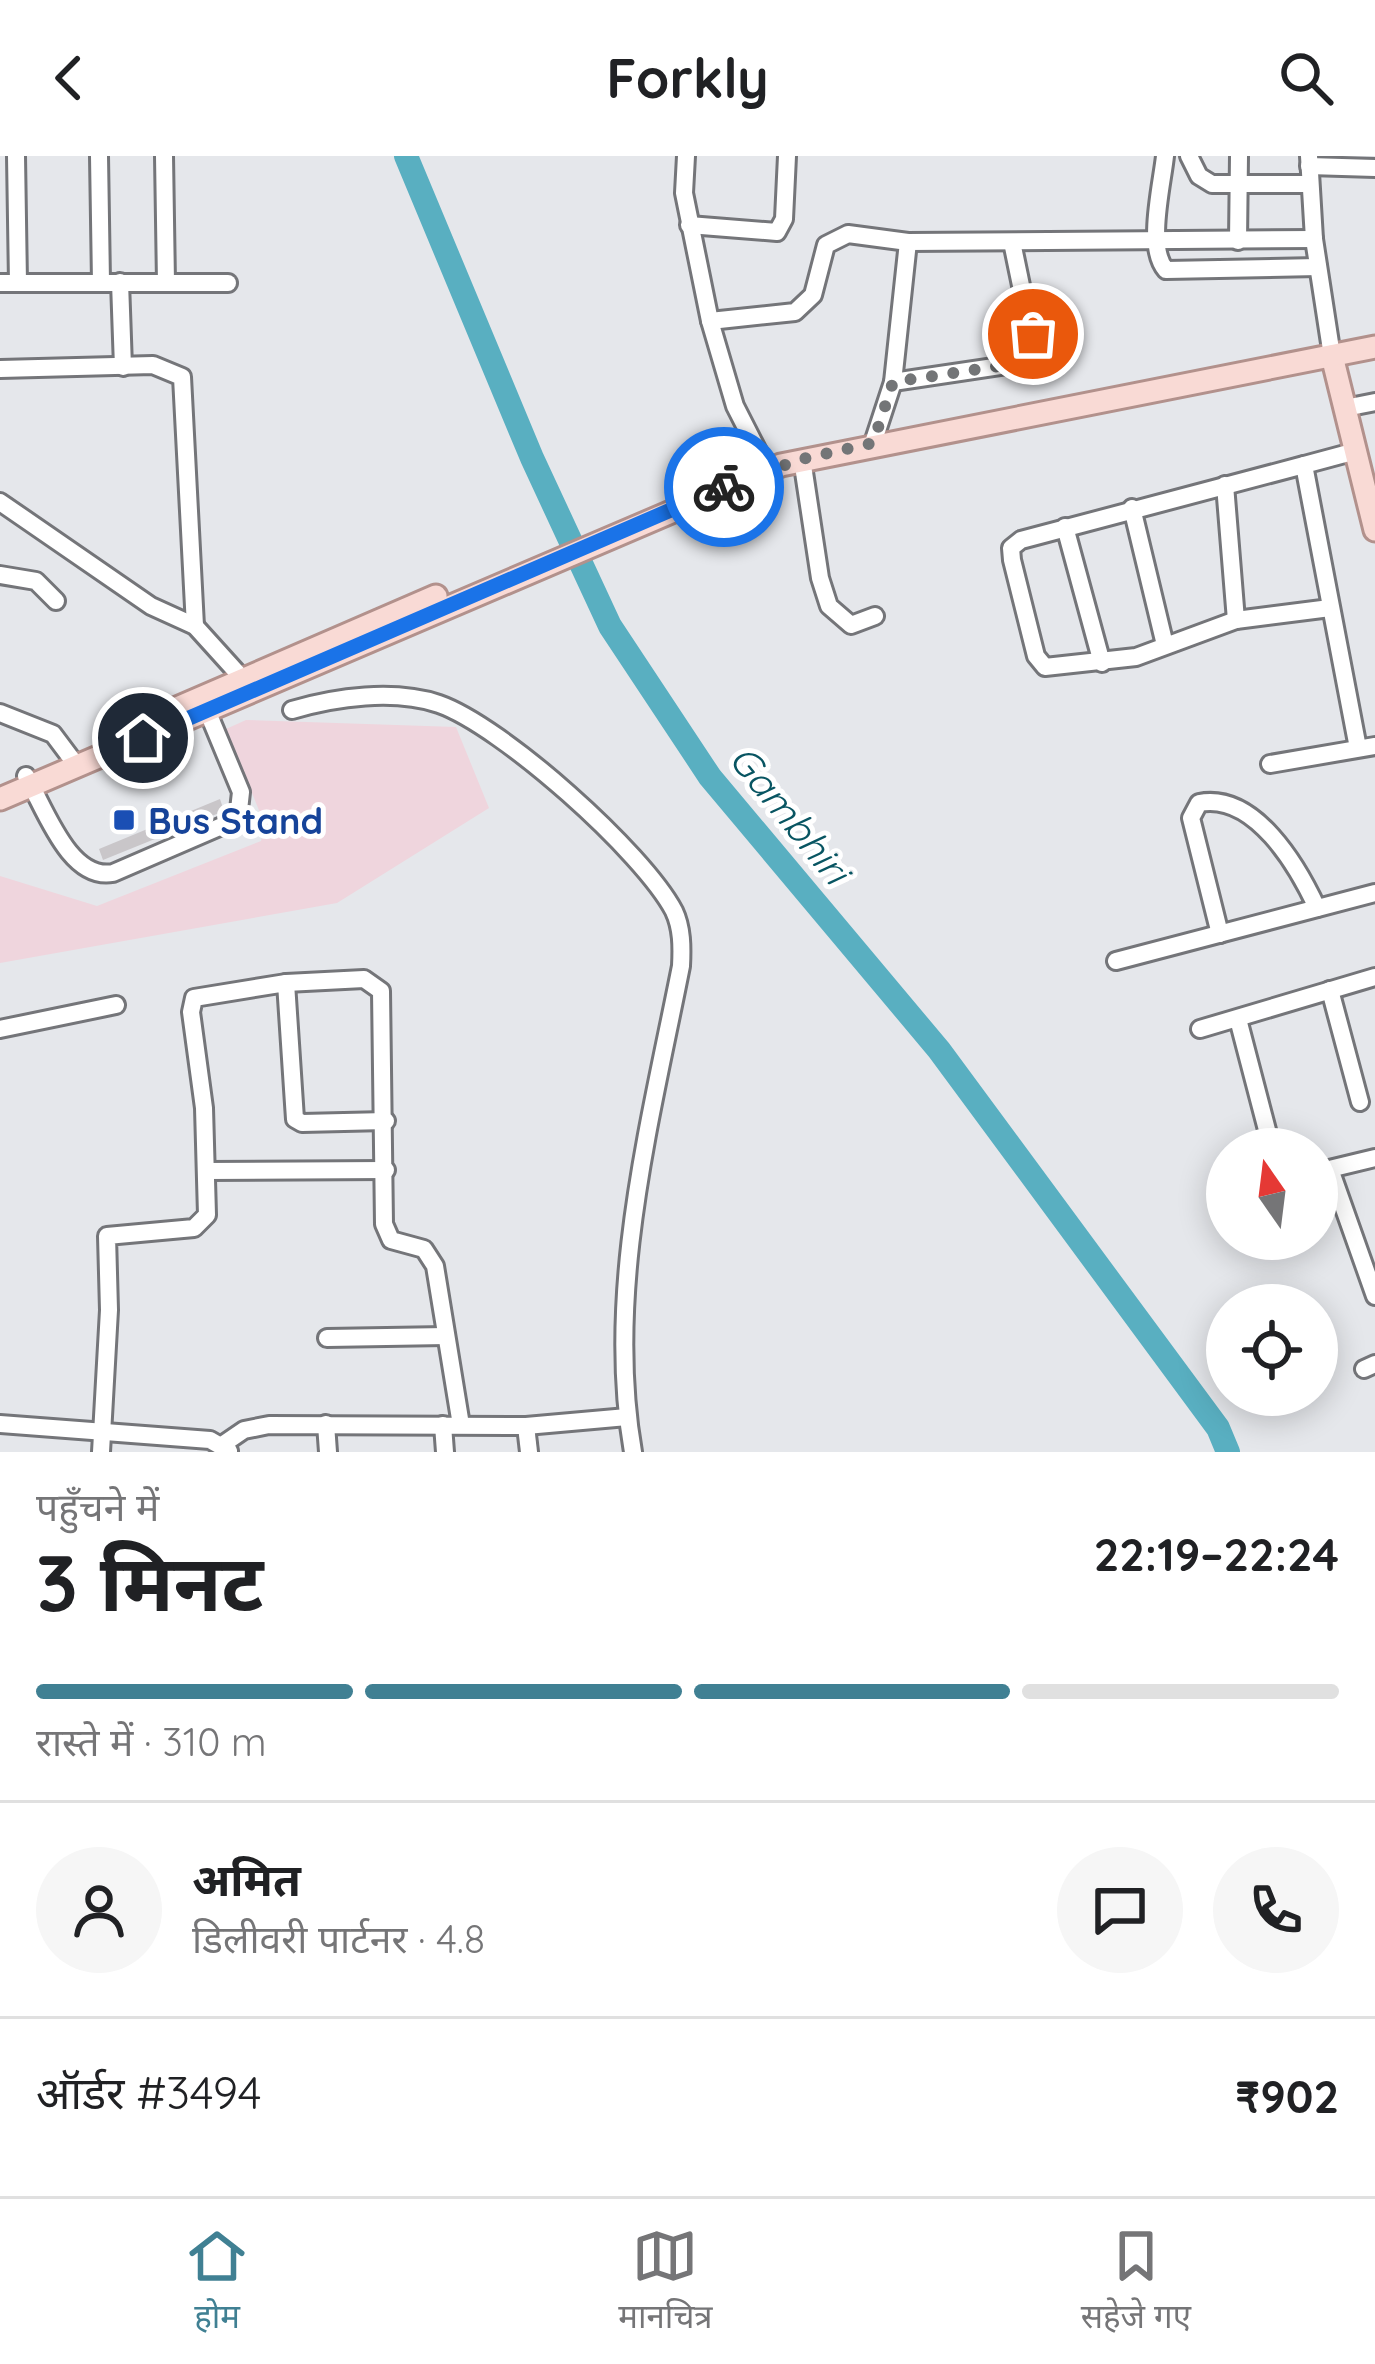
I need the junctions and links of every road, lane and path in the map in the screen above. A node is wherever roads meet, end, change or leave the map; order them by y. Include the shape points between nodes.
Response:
1 (16, 156) edge
2 (99, 156) edge
3 (164, 156) edge
4 (686, 156) edge
5 (788, 156) edge
6 (1165, 156) edge
7 (1189, 156) edge
8 (1239, 156) edge
9 (1309, 168) edge
10 (1375, 168) edge
11 (1238, 185) junction
12 (689, 225) junction
13 (1314, 238) junction
14 (1158, 241) junction
15 (1238, 241) junction
16 (908, 242) junction
17 (1012, 242) junction
18 (1318, 267) junction
19 (111, 282) junction
20 (9, 283) edge
21 (166, 283) junction
22 (228, 283) dead end
23 (710, 321) junction
24 (1375, 347) edge
25 (1332, 356) junction
26 (123, 367) junction
27 (0, 369) edge
28 (893, 382) junction
29 (1375, 402) edge
30 (1345, 408) junction
31 (873, 443) junction
32 (1363, 456) edge
33 (809, 457) junction
34 (762, 459) junction
35 (1304, 465) junction
36 (1226, 485) junction
37 (0, 502) edge
38 (1132, 508) junction
39 (1065, 526) junction
40 (1375, 530) edge
41 (0, 575) edge
42 (56, 602) dead end
43 (1330, 608) junction
44 (875, 616) dead end
45 (1236, 620) junction
46 (195, 626) junction
47 (1165, 645) junction
48 (1102, 663) junction
49 (275, 672) junction
50 (242, 678) junction
51 (204, 704) junction
52 (292, 710) dead end
53 (0, 713) edge
54 (1366, 747) edge
55 (74, 761) junction
56 (1270, 764) dead end
57 (29, 781) junction
58 (0, 788) edge
59 (0, 799) edge
60 (1375, 893) edge
61 (1317, 908) junction
62 (1220, 934) junction
63 (1116, 961) dead end
64 (1375, 976) edge
65 (286, 983) junction
66 (1330, 990) junction
67 (116, 1005) dead end
68 (1238, 1019) junction
69 (0, 1029) edge
70 (1200, 1029) dead end
71 (1360, 1102) dead end
72 (386, 1121) junction
73 (1267, 1128) edge
74 (1375, 1158) edge
75 (1338, 1167) edge
76 (386, 1170) junction
77 (206, 1171) junction
78 (1338, 1206) edge
79 (1375, 1296) edge
80 (446, 1336) junction
81 (327, 1338) dead end
82 (627, 1418) junction
83 (0, 1424) edge
84 (326, 1424) junction
85 (452, 1425) junction
86 (526, 1426) junction
87 (105, 1431) junction
88 (226, 1449) edge
89 (101, 1452) edge
90 (328, 1452) edge
91 (445, 1452) edge
92 (530, 1452) edge
93 (633, 1452) edge

1 - 20 street
2 - 19 street
3 - 21 street
4 - 12 street
5 - 12 street via 777,232
6 - 14 street
7 - 11 street via 1205,182
8 - 11 street
9 - 10 street
9 - 11 street
9 - 13 street
11 - 15 street
12 - 23 street
13 - 15 street
13 - 18 street
14 - 15 street
14 - 17 street
14 - 18 street via 1161,266 1174,271
16 - 17 street
16 - 23 street via 837,237 821,256 813,295 795,312
16 - 28 street
17 - 28 street via 1035,352 1020,363
18 - 25 street
19 - 20 street
19 - 21 street
19 - 26 street
21 - 22 street
23 - 34 street via 735,406
24 - 25 main road
25 - 30 main road
25 - 31 main road
26 - 27 street
26 - 46 street via 167,367 186,390
28 - 31 street
29 - 30 street
30 - 32 main road
31 - 33 main road
32 - 35 street
32 - 40 main road
33 - 34 main road via 800,451
33 - 44 street via 829,606 850,625
33 - 49 main road
34 - 49 main road
35 - 36 street
35 - 43 street
36 - 38 street
36 - 45 street
37 - 46 street via 152,606
38 - 39 street
38 - 47 street
39 - 48 street
39 - 48 street via 1011,548 1036,656 1052,668
41 - 42 street via 36,581
43 - 45 street
43 - 54 street
45 - 47 street
46 - 50 street
47 - 48 street
49 - 50 main road
49 - 51 main road
50 - 51 main road
51 - 55 main road
51 - 57 street via 241,792 243,807 228,826 100,876 77,863
52 - 82 street via 408,698 472,720 633,856 674,912 681,966 626,1281
53 - 55 street via 41,726
54 - 56 street
55 - 57 main road
57 - 58 main road
57 - 59 main road
60 - 61 street
61 - 62 street
61 - 62 street via 1274,837 1227,806 1199,802 1191,818
62 - 63 street
64 - 66 street
65 - 72 street via 364,979 381,992
65 - 72 street via 295,1119
65 - 77 street via 202,993 191,1004
66 - 68 street
66 - 71 street
67 - 69 street
68 - 70 street
68 - 73 street
72 - 76 street
74 - 75 street
76 - 77 street
76 - 80 street via 386,1232 430,1255
77 - 87 street via 200,1226 107,1236
78 - 79 street
80 - 81 street
80 - 85 street
82 - 86 street
82 - 93 street
83 - 87 street
84 - 85 street
84 - 88 street via 255,1426
84 - 90 street
85 - 86 street
85 - 91 street
86 - 92 street
87 - 88 street
87 - 89 street

